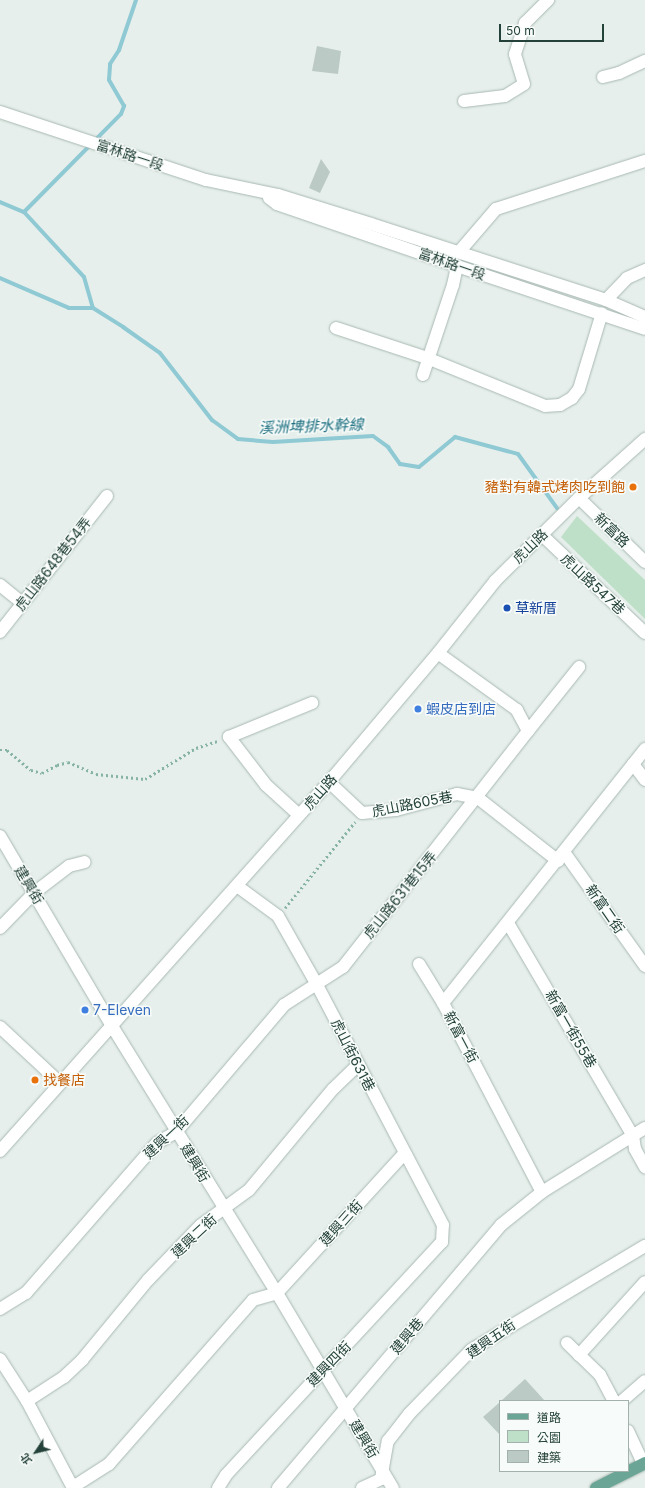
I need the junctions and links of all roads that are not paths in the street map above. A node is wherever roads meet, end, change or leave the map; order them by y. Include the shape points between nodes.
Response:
1 (548, 0) edge
2 (645, 61) edge
3 (603, 77) dead end
4 (464, 101) dead end
5 (0, 112) edge
6 (645, 161) edge
7 (261, 193) junction
8 (459, 252) junction
9 (457, 266) junction
10 (645, 270) edge
11 (606, 300) junction
12 (602, 313) junction
13 (645, 316) edge
14 (336, 328) dead end
15 (645, 329) edge
16 (427, 358) junction
17 (423, 375) dead end
18 (645, 439) edge
19 (107, 496) dead end
20 (579, 498) junction
21 (542, 535) junction
22 (645, 562) edge
23 (0, 585) edge
24 (22, 603) junction
25 (0, 632) edge
26 (645, 633) edge
27 (438, 654) junction
28 (579, 667) dead end
29 (312, 703) dead end
30 (528, 731) junction
31 (645, 748) edge
32 (633, 764) junction
33 (645, 780) edge
34 (329, 782) junction
35 (478, 798) junction
36 (299, 815) junction
37 (0, 836) edge
38 (561, 856) junction
39 (85, 862) dead end
40 (237, 886) junction
41 (34, 893) junction
42 (508, 923) junction
43 (0, 928) edge
44 (419, 964) dead end
45 (645, 966) edge
46 (316, 983) junction
47 (443, 1003) junction
48 (112, 1026) junction
49 (0, 1027) edge
50 (357, 1066) junction
51 (60, 1084) junction
52 (645, 1128) edge
53 (176, 1132) junction
54 (633, 1136) junction
55 (0, 1150) edge
56 (404, 1154) junction
57 (645, 1167) edge
58 (542, 1192) junction
59 (224, 1209) junction
60 (442, 1242) joint
61 (645, 1246) edge
62 (645, 1282) edge
63 (277, 1292) junction
64 (0, 1309) edge
65 (567, 1343) dead end
66 (579, 1355) junction
67 (0, 1360) edge
68 (324, 1370) junction
69 (645, 1381) edge
70 (613, 1400) edge
71 (623, 1400) edge
72 (27, 1401) junction
73 (345, 1409) junction
74 (629, 1433) edge
75 (644, 1463) edge
76 (383, 1470) junction
77 (629, 1471) edge
78 (627, 1472) edge
79 (73, 1487) edge
80 (218, 1488) edge
81 (278, 1488) edge
82 (362, 1488) edge
83 (393, 1488) edge
84 (597, 1488) edge

1 - 4 street via 525,23 515,54 524,84 505,96
2 - 3 street
5 - 7 street, 富林路一段 via 206,180
6 - 8 street via 496,209
7 - 8 street, 富林路一段 via 278,195
7 - 9 street, 富林路一段 via 277,204
8 - 11 street, 富林路一段
9 - 12 street, 富林路一段
9 - 16 street via 453,285
10 - 11 street via 627,278
11 - 13 street, 富林路一段
12 - 15 street, 富林路一段
12 - 16 street via 579,389 572,398 560,405 546,406
14 - 16 street
16 - 17 street
18 - 20 street, 虎山路
19 - 24 street, 虎山路648巷54弄
20 - 21 street, 虎山路
20 - 22 street, 新富路
21 - 26 street, 虎山路547巷
21 - 27 street, 虎山路 via 495,581
23 - 24 street
24 - 25 street, 虎山路648巷54弄
27 - 30 street via 517,710
27 - 34 street, 虎山路
28 - 30 street, 虎山路631巷15弄
29 - 36 street via 229,737 266,785
30 - 35 street, 虎山路631巷15弄
31 - 32 street, 新富一街
32 - 33 street
32 - 38 street, 新富一街
34 - 35 street, 虎山路605巷 via 362,814 396,810 457,794
34 - 36 street, 虎山路
35 - 38 street, 虎山路605巷
35 - 46 street, 虎山路631巷15弄 via 343,967
36 - 40 street, 虎山路
37 - 41 street, 建興街
38 - 42 street, 新富一街
38 - 45 street, 新富二街
39 - 41 street via 69,866
40 - 46 street, 虎山街631巷 via 278,916
40 - 48 street, 虎山路
41 - 43 street
41 - 48 street, 建興街
42 - 47 street, 新富一街
42 - 54 street, 新富一街55巷
44 - 47 street
46 - 50 street, 虎山街631巷
46 - 53 street, 建興一街 via 284,1005
47 - 58 street, 新富一街
48 - 51 street, 虎山路
48 - 53 street, 建興街
49 - 51 street
50 - 56 street, 虎山街631巷
50 - 59 street, 建興二街 via 333,1089 249,1190
51 - 55 street, 虎山路
52 - 54 street
53 - 59 street, 建興街
53 - 64 street, 建興一街 via 157,1143 26,1293
54 - 57 street, 新富一街55巷 via 635,1148
54 - 58 street
56 - 60 street, 虎山街631巷 via 443,1225
56 - 63 street, 建興三街
58 - 73 street, 建興巷 via 501,1225
59 - 63 street, 建興街
59 - 72 street, 建興二街 via 201,1225 148,1280 82,1360 64,1377
60 - 68 street, 建興四街
61 - 76 street, 建興五街 via 471,1350 409,1414 388,1441
62 - 66 street
63 - 68 street, 建興街
63 - 79 street via 253,1300 109,1464
65 - 66 street
66 - 70 street via 600,1375
67 - 72 street
68 - 73 street, 建興街
68 - 80 street, 建興四街 via 226,1475
69 - 71 street
72 - 79 street
73 - 76 street, 建興街
73 - 81 street, 建興巷
74 - 75 street
75 - 77 main road
76 - 82 street via 380,1479
76 - 83 street, 建興街
78 - 84 main road

